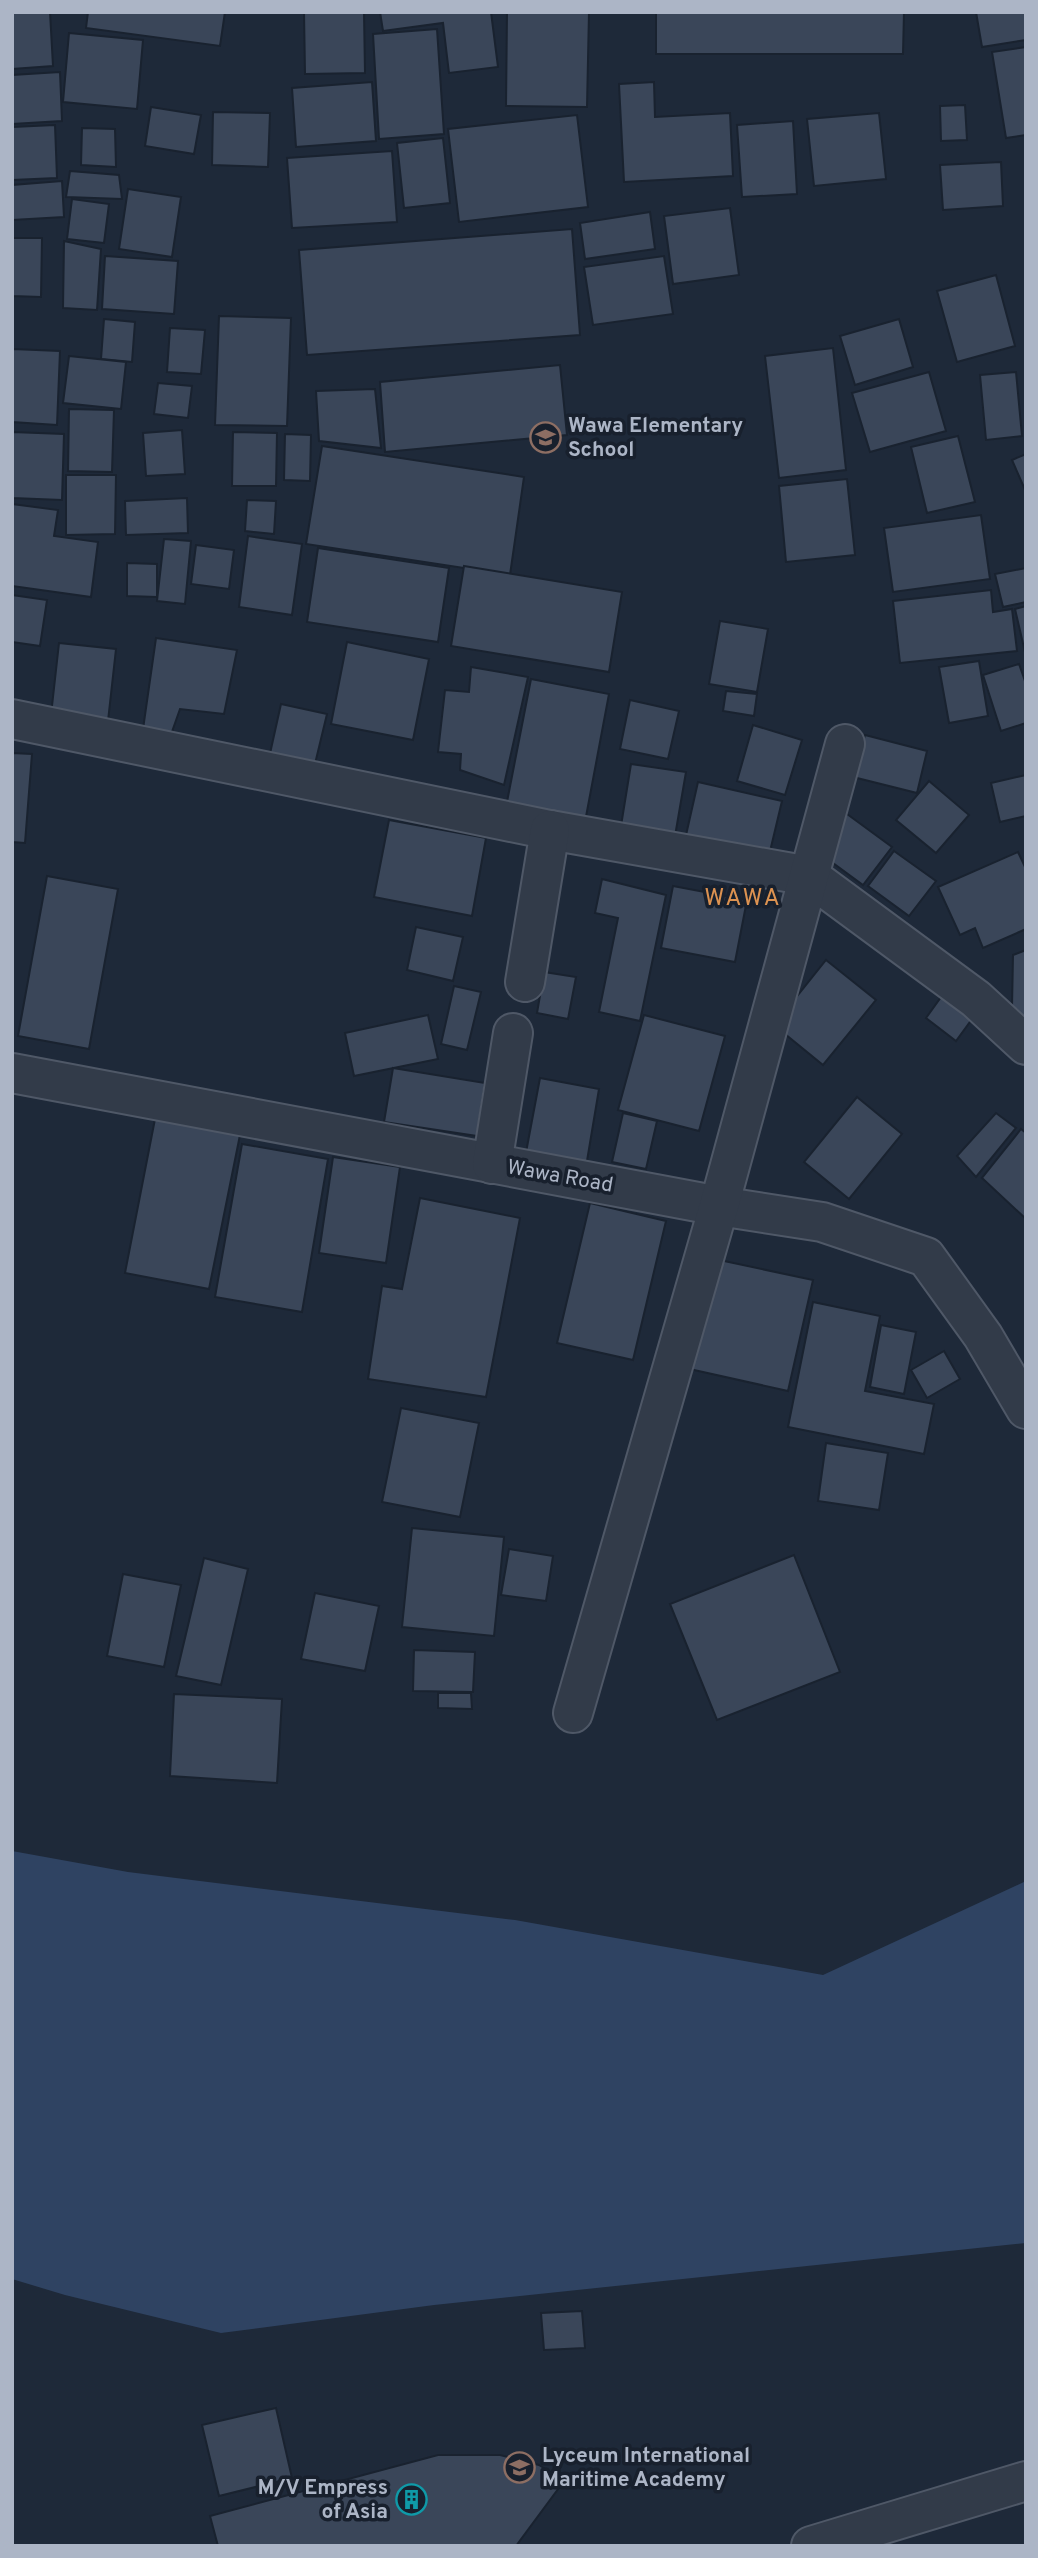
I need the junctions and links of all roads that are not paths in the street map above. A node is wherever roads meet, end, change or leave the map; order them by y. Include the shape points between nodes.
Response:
1 (12, 719) edge
2 (845, 744) dead end
3 (550, 830) junction
4 (809, 876) junction
5 (525, 982) dead end
6 (513, 1033) dead end
7 (1026, 1045) edge
8 (12, 1073) edge
9 (492, 1164) junction
10 (719, 1206) junction
11 (1026, 1409) edge
12 (573, 1713) dead end
13 (1026, 2481) edge
14 (811, 2546) edge

1 - 3 street
2 - 4 street
3 - 4 street
3 - 5 street
4 - 7 street via 976,999
4 - 10 street
6 - 9 street
8 - 9 street, Wawa Road
9 - 10 street, Wawa Road
10 - 11 street, Wawa Road via 822,1222 926,1257 983,1336
10 - 12 street
13 - 14 street

